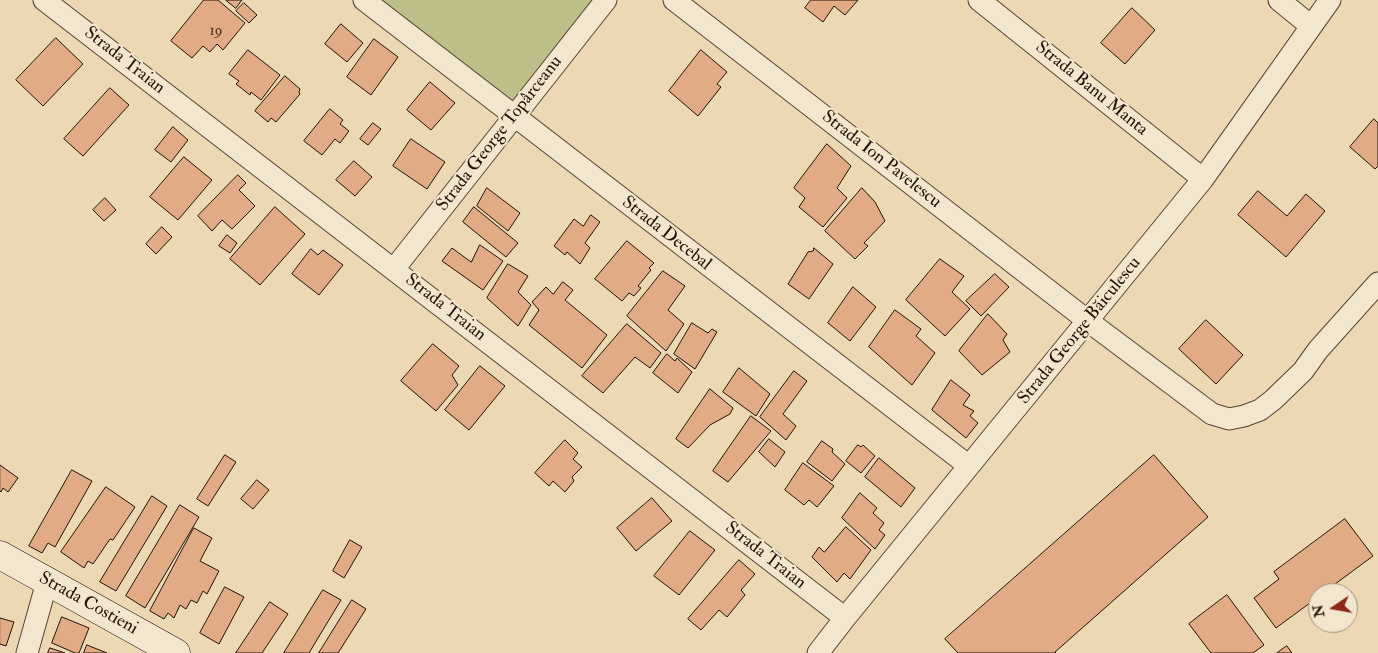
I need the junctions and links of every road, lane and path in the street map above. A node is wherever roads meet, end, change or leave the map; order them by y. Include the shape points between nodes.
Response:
1 (44, 0) edge
2 (364, 0) edge
3 (606, 0) edge
4 (674, 0) edge
5 (979, 0) edge
6 (1279, 0) edge
7 (1330, 0) edge
8 (1311, 26) junction
9 (513, 116) junction
10 (1203, 179) junction
11 (394, 268) junction
12 (1378, 283) edge
13 (1088, 321) junction
14 (968, 466) junction
15 (0, 555) edge
16 (47, 582) junction
17 (845, 618) junction
18 (27, 653) edge
19 (176, 653) edge
20 (818, 653) edge

1 - 11 street, Strada Traian
2 - 9 street, Strada Decebal
3 - 9 street, Strada George Topârceanu
4 - 13 street, Strada Ion Pavelescu
5 - 10 street, Strada Banu Manta
6 - 8 street
7 - 8 street, Strada George Băiculescu
8 - 10 street, Strada George Băiculescu
9 - 11 street, Strada George Topârceanu
9 - 14 street, Strada Decebal
10 - 13 street, Strada George Băiculescu
11 - 17 street, Strada Traian
12 - 13 street, Strada Ion Pavelescu via 1303,371 1273,400 1260,410 1229,419 1212,414
13 - 14 street, Strada George Băiculescu
14 - 17 street, Strada George Băiculescu
15 - 16 street, Strada Costieni
16 - 18 street
16 - 19 street, Strada Costieni
17 - 20 street, Strada George Băiculescu

